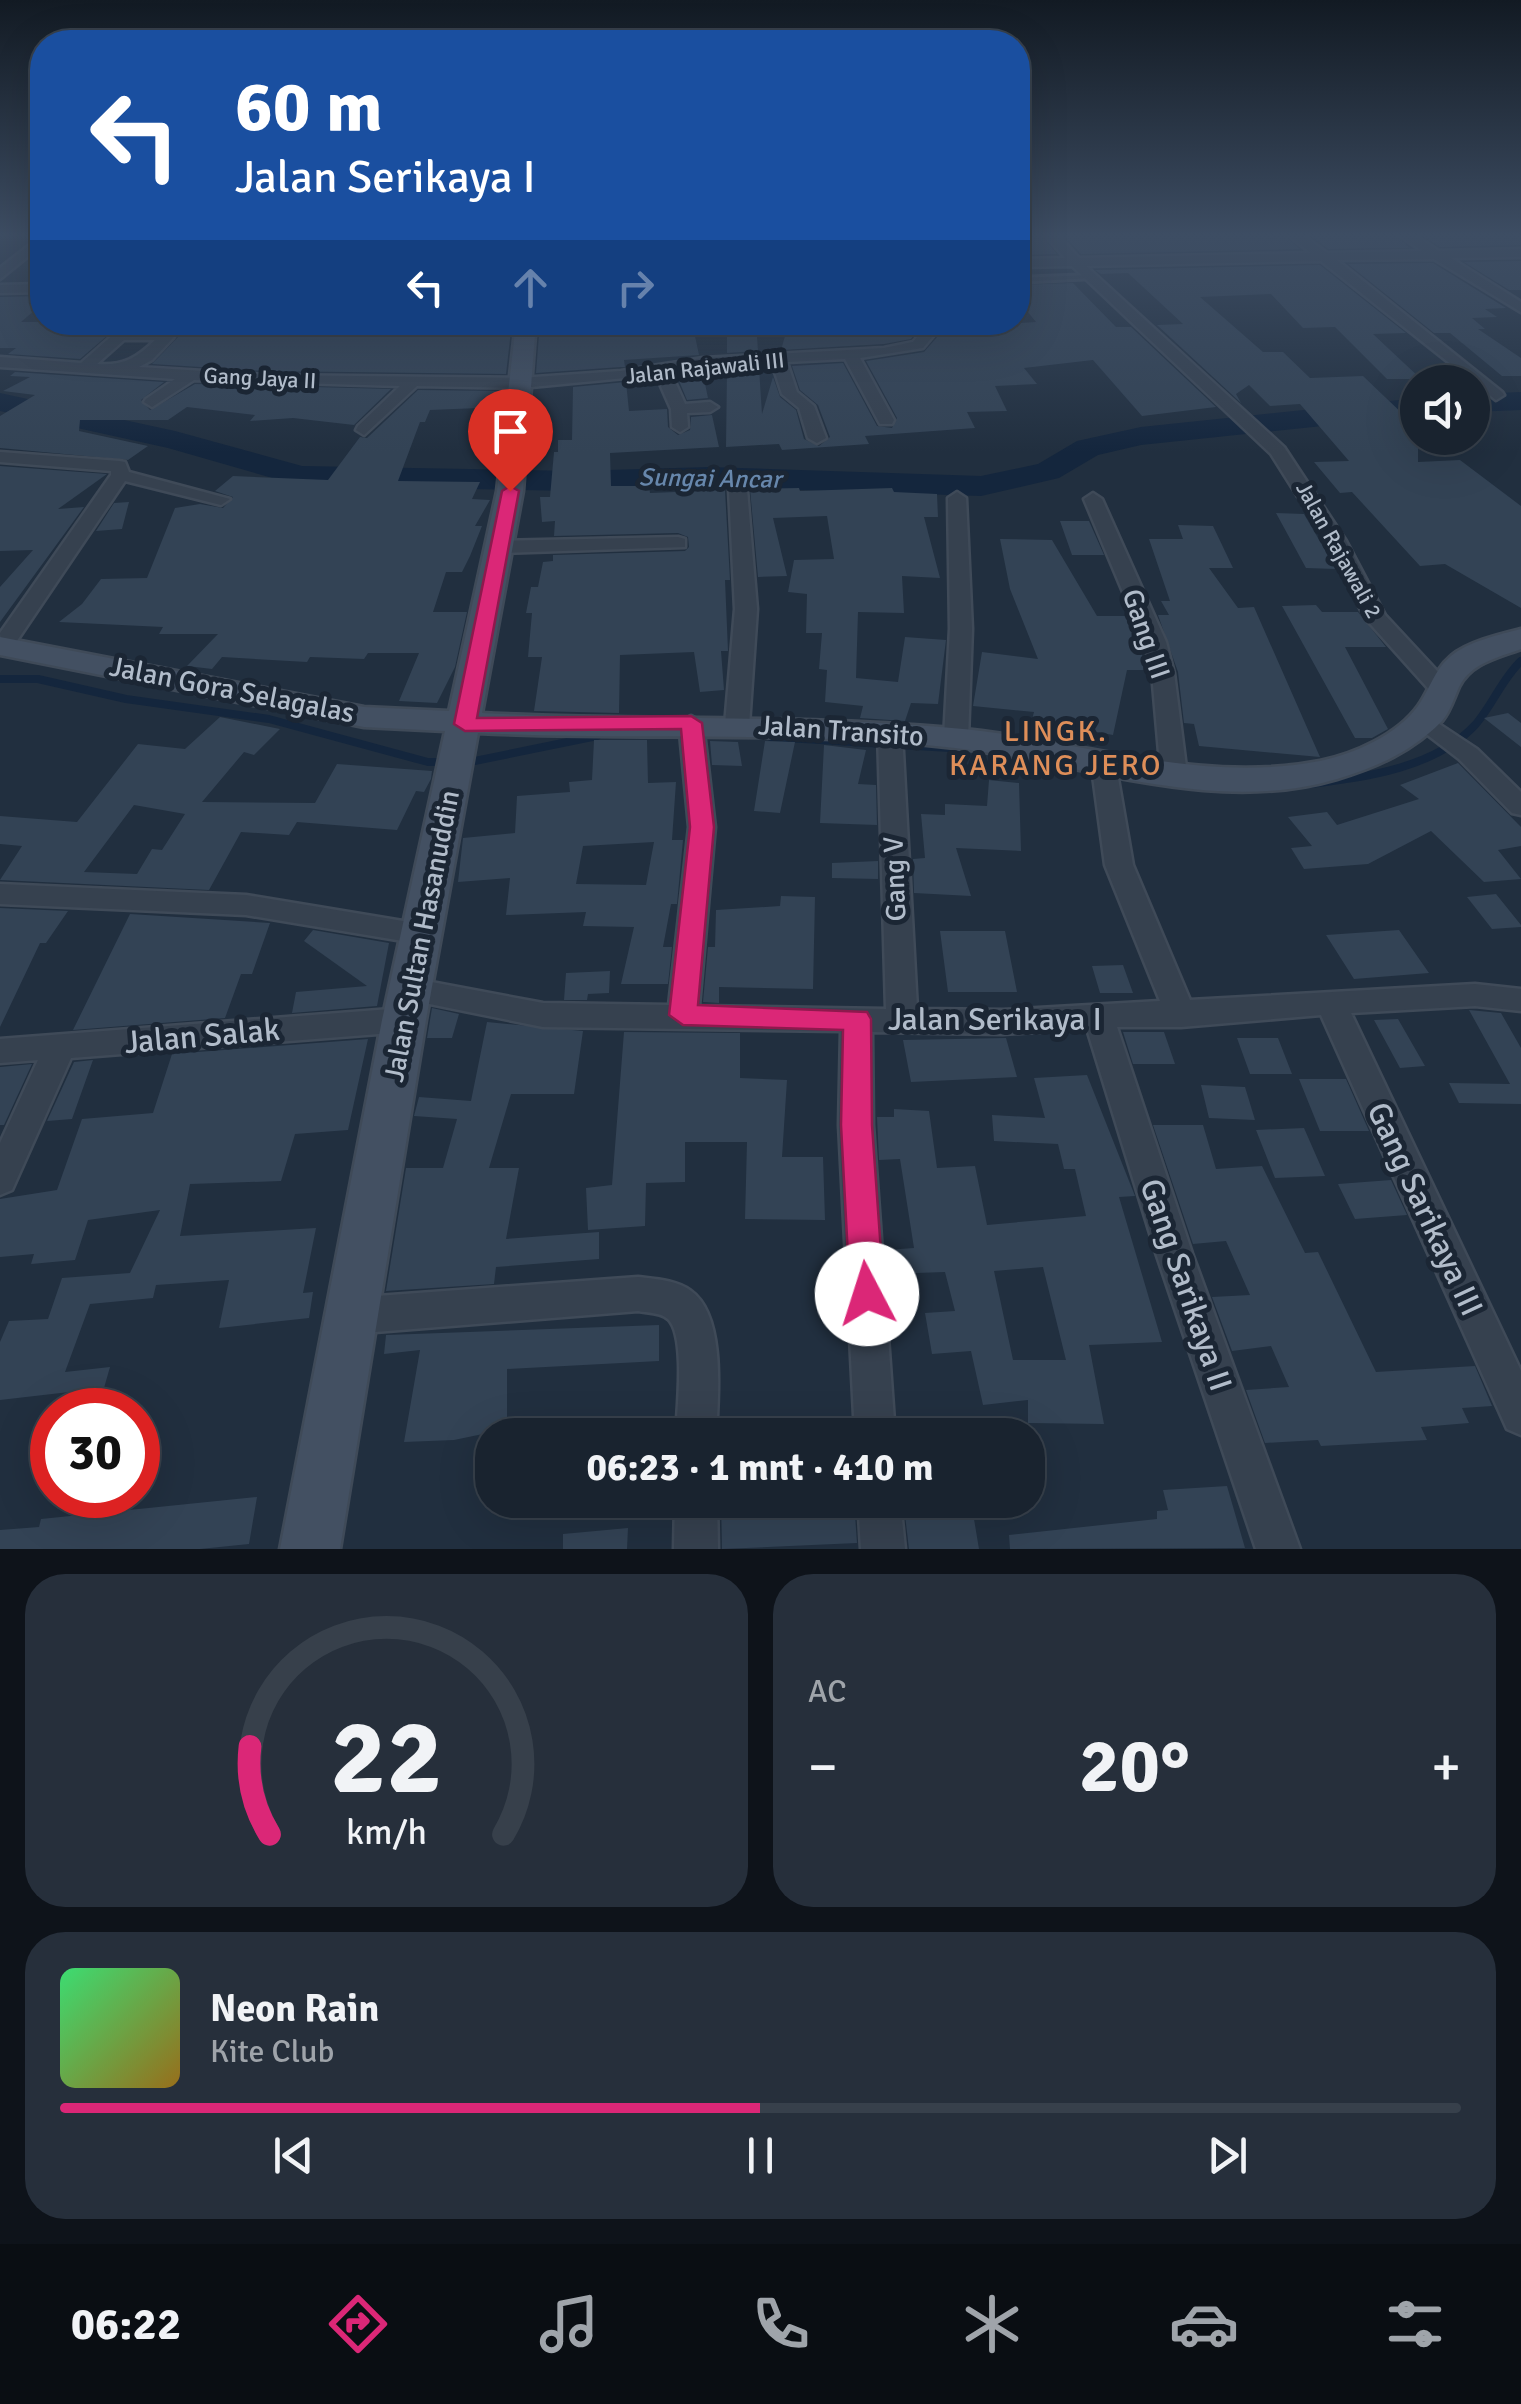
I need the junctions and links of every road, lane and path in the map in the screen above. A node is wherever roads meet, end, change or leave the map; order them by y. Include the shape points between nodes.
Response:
1 (1124, 307) edge
2 (1388, 307) edge
3 (525, 335) edge
4 (921, 335) edge
5 (851, 355) junction
6 (778, 360) junction
7 (0, 362) edge
8 (87, 364) junction
9 (128, 366) junction
10 (662, 370) junction
11 (192, 374) junction
12 (520, 378) junction
13 (412, 384) junction
14 (1496, 395) dead end
15 (152, 402) dead end
16 (710, 407) dead end
17 (886, 420) dead end
18 (364, 430) dead end
19 (817, 438) dead end
20 (0, 457) edge
21 (120, 475) junction
22 (738, 490) dead end
23 (957, 498) dead end
24 (221, 499) dead end
25 (1093, 499) dead end
26 (678, 544) dead end
27 (500, 547) junction
28 (1521, 638) edge
29 (1, 646) edge
30 (1442, 690) junction
31 (737, 724) junction
32 (1429, 725) junction
33 (690, 729) junction
34 (956, 738) junction
35 (890, 741) junction
36 (459, 750) junction
37 (1104, 768) junction
38 (1174, 776) junction
39 (1521, 807) edge
40 (0, 894) edge
41 (421, 934) junction
42 (1521, 1000) edge
43 (1330, 1002) junction
44 (407, 1004) junction
45 (683, 1015) junction
46 (1180, 1015) junction
47 (857, 1019) junction
48 (1099, 1019) junction
49 (902, 1020) junction
50 (60, 1047) junction
51 (0, 1051) edge
52 (0, 1180) edge
53 (350, 1316) junction
54 (1521, 1415) edge
55 (696, 1418) edge
56 (874, 1418) edge
57 (696, 1518) edge
58 (880, 1518) edge
59 (310, 1549) edge
60 (696, 1549) edge
61 (883, 1549) edge
62 (1278, 1549) edge

1 - 30 street, Jalan Rajawali 2 via 1294,470 1376,618
2 - 14 street
3 - 12 street, Jalan Sultan Hasanuddin
4 - 5 street, Jalan Rajawali III
5 - 6 street, Jalan Rajawali III
5 - 17 street
6 - 10 street, Jalan Rajawali III
6 - 19 street
7 - 8 street, Gang Jaya II
8 - 9 street, Gang Jaya II
8 - 9 street via 121,336 168,335
9 - 11 street, Gang Jaya II
10 - 12 street, Jalan Rajawali III
10 - 16 street via 680,418
11 - 13 street, Gang Jaya II
11 - 15 street
12 - 13 street, Gang Jaya II
12 - 27 street, Jalan Sultan Hasanuddin
13 - 18 street
20 - 21 street via 119,466
21 - 24 street
21 - 29 street
22 - 31 street via 746,609
23 - 34 street
25 - 38 street, Gang III via 1155,642
26 - 27 street
27 - 36 street, Jalan Sultan Hasanuddin
28 - 30 street, Jalan Transito via 1464,660
29 - 36 street, Jalan Gora Selagalas via 348,714
30 - 32 street, Jalan Transito
31 - 33 street, Jalan Transito
31 - 35 street, Jalan Transito
32 - 38 street, Jalan Transito via 1388,749 1327,770 1250,779
32 - 39 street
33 - 36 street, Jalan Transito
33 - 45 street via 702,827
34 - 35 street, Jalan Transito
34 - 37 street, Jalan Transito
35 - 49 street, Gang V
36 - 41 street, Jalan Sultan Hasanuddin
37 - 38 street, Jalan Transito
37 - 46 street via 1120,865
40 - 41 street via 246,905
41 - 44 street, Jalan Sultan Hasanuddin
42 - 43 street, Jalan Serikaya I via 1476,995
43 - 46 street, Jalan Serikaya I
43 - 54 street, Gang Sarikaya III
44 - 45 street, Jalan Serikaya I via 543,1015
44 - 50 street, Jalan Salak
44 - 53 street, Jalan Sultan Hasanuddin
45 - 47 street, Jalan Serikaya I
46 - 48 street, Jalan Serikaya I
47 - 49 street, Jalan Serikaya I
47 - 56 street via 857,1144
48 - 49 street, Jalan Serikaya I
48 - 62 street, Gang Sarikaya II
50 - 51 street, Jalan Salak
50 - 52 street
53 - 55 street via 638,1294 676,1301 690,1314 697,1349
53 - 59 street, Jalan Sultan Hasanuddin
57 - 60 street
58 - 61 street

